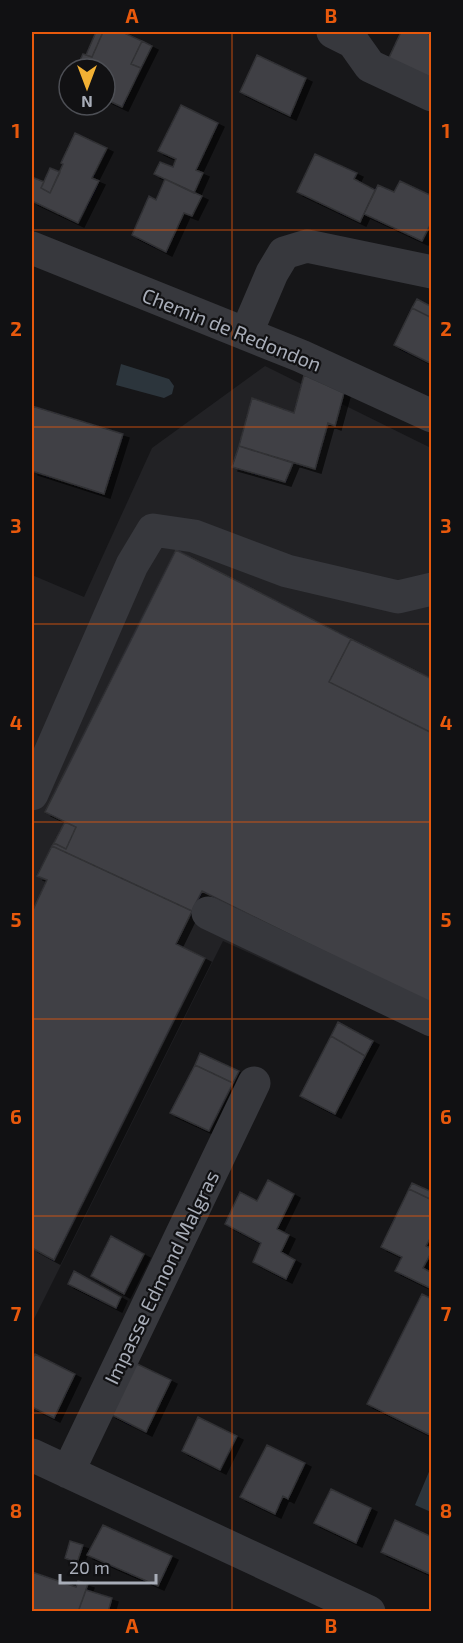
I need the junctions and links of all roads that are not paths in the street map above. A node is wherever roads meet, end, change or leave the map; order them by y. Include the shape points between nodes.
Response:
1 (333, 32) edge
2 (432, 95) edge
3 (32, 248) edge
4 (432, 272) edge
5 (246, 334) junction
6 (432, 416) edge
7 (432, 589) edge
8 (398, 597) junction
9 (432, 609) edge
10 (32, 794) edge
11 (208, 913) dead end
12 (432, 1020) edge
13 (254, 1083) dead end
14 (32, 1455) edge
15 (69, 1472) junction
16 (369, 1611) edge

1 - 2 street via 353,42 370,66
3 - 5 street, Chemin de Redondon
4 - 5 street via 307,246 296,249 284,253 272,273
5 - 6 street, Chemin de Redondon
7 - 8 street
8 - 9 street
8 - 10 street via 287,571 194,536 153,530 132,565
11 - 12 street
13 - 15 street, Impasse Edmond Malgras
14 - 15 street
15 - 16 street

